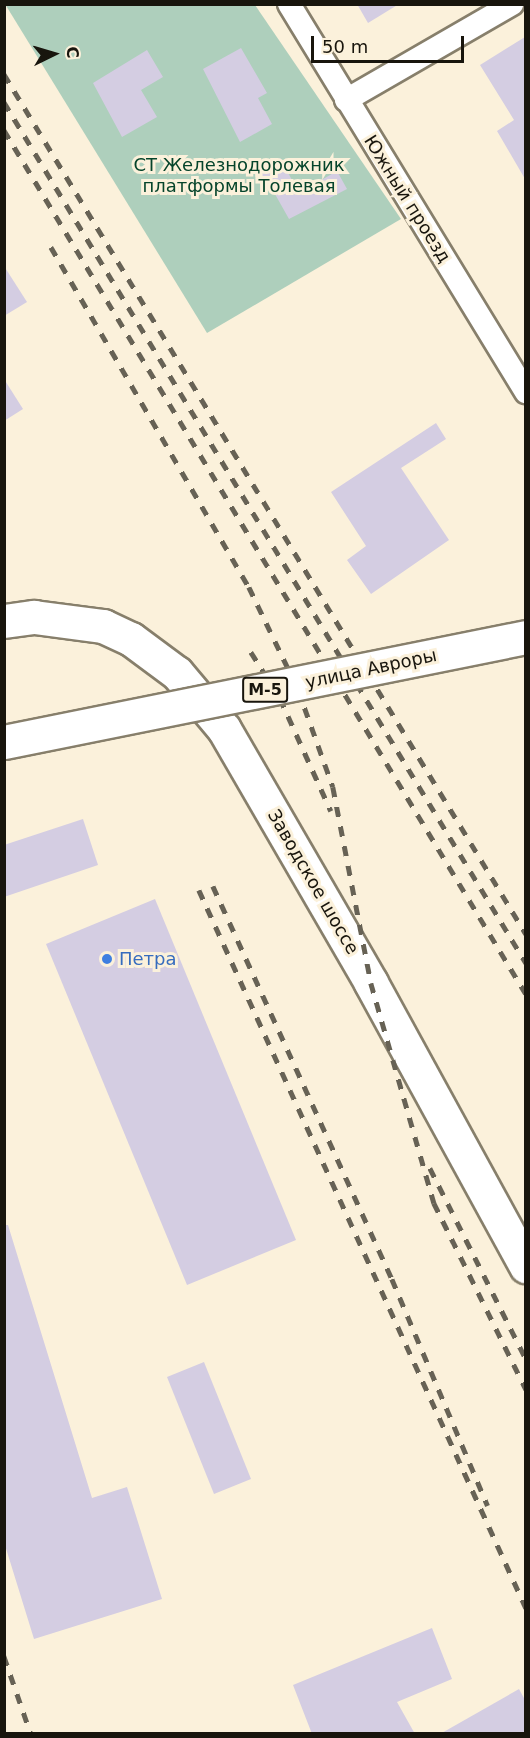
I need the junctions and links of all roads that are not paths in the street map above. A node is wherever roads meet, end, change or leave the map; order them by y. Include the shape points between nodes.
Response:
1 (289, 4) edge
2 (512, 4) edge
3 (346, 100) junction
4 (525, 392) edge
5 (6, 617) edge
6 (525, 637) edge
7 (4, 742) edge
8 (525, 1266) edge

1 - 3 street, Южный проезд
2 - 3 street
3 - 4 street, Южный проезд
5 - 8 main road, Заводское шоссе via 103,626 131,639 177,673 224,729 371,983
6 - 7 main road, улица Авроры / М-5, bridge

